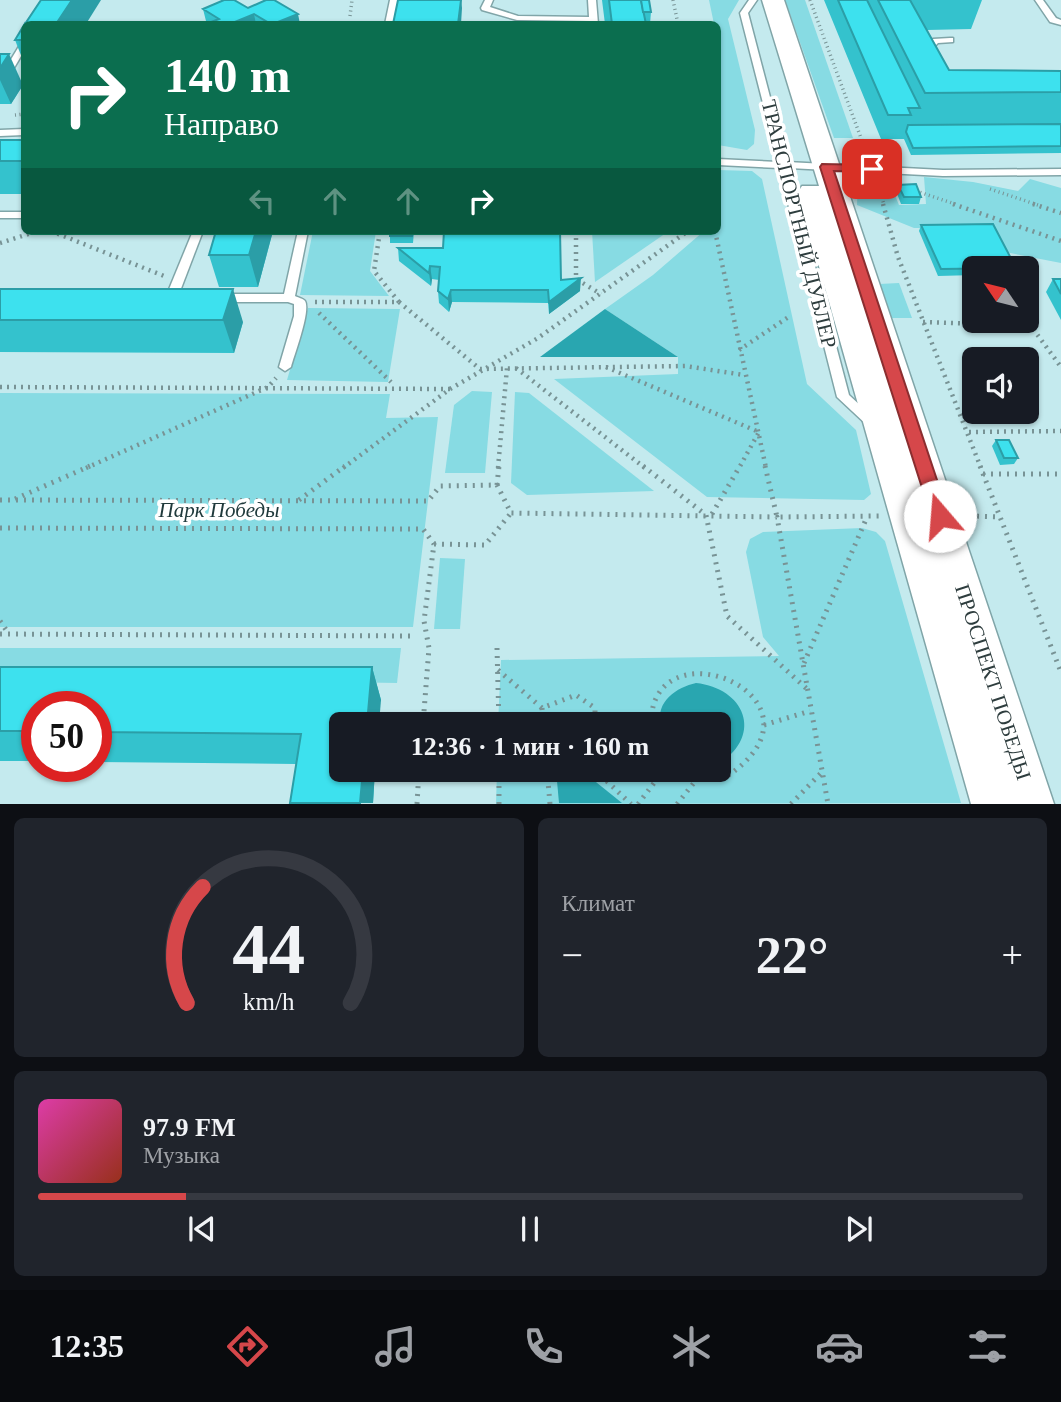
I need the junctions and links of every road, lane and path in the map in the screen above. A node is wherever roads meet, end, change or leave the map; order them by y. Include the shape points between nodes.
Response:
1 (352, 0) edge
2 (394, 0) edge
3 (489, 0) edge
4 (592, 0) edge
5 (673, 0) edge
6 (755, 0) edge
7 (773, 0) edge
8 (810, 0) edge
9 (1039, 0) edge
10 (350, 16) dead end
11 (389, 21) edge
12 (568, 21) edge
13 (594, 21) edge
14 (677, 21) edge
15 (1061, 23) edge
16 (950, 40) dead end
17 (21, 49) edge
18 (935, 60) edge
19 (4, 71) edge
20 (21, 132) edge
21 (0, 133) edge
22 (721, 162) edge
23 (872, 169) junction
24 (800, 170) junction
25 (1061, 172) edge
26 (943, 173) junction
27 (878, 183) junction
28 (887, 183) dead end
29 (907, 187) edge
30 (1061, 213) edge
31 (0, 215) edge
32 (21, 215) edge
33 (25, 235) edge
34 (61, 235) edge
35 (196, 235) edge
36 (302, 235) edge
37 (379, 235) edge
38 (576, 235) edge
39 (682, 235) edge
40 (716, 235) edge
41 (1061, 241) edge
42 (0, 243) edge
43 (178, 282) junction
44 (601, 293) junction
45 (208, 298) edge
46 (158, 299) edge
47 (294, 300) junction
48 (399, 302) junction
49 (790, 316) dead end
50 (923, 323) junction
51 (739, 350) junction
52 (602, 366) junction
53 (1061, 366) edge
54 (285, 367) joint
55 (507, 368) junction
56 (516, 368) junction
57 (480, 369) junction
58 (744, 375) junction
59 (391, 382) dead end
60 (0, 387) edge
61 (268, 387) junction
62 (450, 389) junction
63 (1061, 431) edge
64 (759, 432) junction
65 (969, 432) junction
66 (983, 474) junction
67 (1061, 474) edge
68 (497, 485) junction
69 (0, 500) edge
70 (13, 500) junction
71 (298, 500) junction
72 (510, 513) junction
73 (709, 515) junction
74 (778, 517) junction
75 (0, 528) edge
76 (434, 544) junction
77 (0, 621) edge
78 (0, 634) edge
79 (9, 634) junction
80 (413, 636) dead end
81 (496, 648) dead end
82 (804, 664) junction
83 (498, 670) junction
84 (1061, 672) edge
85 (807, 690) junction
86 (542, 708) junction
87 (810, 711) junction
88 (424, 712) edge
89 (499, 712) edge
90 (542, 712) edge
91 (595, 712) edge
92 (650, 712) edge
93 (764, 725) junction
94 (823, 772) junction
95 (731, 774) edge
96 (418, 782) edge
97 (499, 782) edge
98 (548, 782) edge
99 (608, 782) edge
100 (655, 782) edge
101 (691, 782) edge
102 (416, 803) edge
103 (499, 803) edge
104 (550, 803) edge
105 (631, 803) edge
106 (638, 803) edge
107 (677, 803) edge
108 (791, 803) edge
109 (828, 803) edge
110 (994, 803) edge
111 (1032, 803) edge

1 - 10 path
2 - 11 lane
3 - 12 lane via 485,8 517,19
4 - 13 lane
5 - 14 path
6 - 24 main road, ПРОСПЕКТ ПОБЕДЫ
7 - 24 main road, ПРОСПЕКТ ПОБЕДЫ
8 - 23 path
9 - 15 lane via 1053,20
16 - 18 lane via 936,41 929,48
17 - 19 lane
20 - 21 lane
22 - 24 lane
23 - 24 lane
23 - 26 lane
23 - 27 path
24 - 110 main road, ПРОСПЕКТ ПОБЕДЫ
24 - 111 main road, ПРОСПЕКТ ПОБЕДЫ
25 - 26 lane
26 - 30 path
27 - 28 path
27 - 50 path via 898,257
29 - 41 path
31 - 32 lane
33 - 42 path
34 - 43 path
35 - 43 lane
36 - 47 lane
37 - 48 path via 374,271
38 - 44 path via 576,279
39 - 44 path
40 - 51 path
43 - 46 lane via 177,299
44 - 57 path via 538,338
45 - 47 lane
47 - 48 path
47 - 54 lane via 300,316
47 - 59 path via 315,310
48 - 57 path
49 - 51 path
50 - 53 path via 1031,326
50 - 65 path
51 - 58 path
52 - 56 path
52 - 58 path via 685,366
52 - 64 path
54 - 61 path
55 - 56 path
55 - 57 path
55 - 68 path
56 - 73 path
57 - 62 path
58 - 64 path
60 - 61 path
61 - 62 path
61 - 70 path
62 - 71 path
63 - 65 path
64 - 73 path
64 - 74 path
65 - 66 path
66 - 67 path
66 - 84 path
68 - 71 path via 440,486 428,501
68 - 72 path
69 - 70 path
70 - 71 path
72 - 73 path
72 - 76 path via 485,545
73 - 74 path
73 - 85 path via 727,616
74 - 82 path
74 - 82 path via 867,516
75 - 76 path via 424,529
76 - 88 path via 424,621 429,648
77 - 79 path
78 - 79 path
79 - 80 path
81 - 83 path
82 - 85 path
83 - 86 path
83 - 89 path
85 - 87 path
86 - 90 path
86 - 91 path via 576,695
87 - 93 path
87 - 94 path
92 - 93 path via 650,705 670,681 701,671 733,678 759,708
93 - 95 path via 759,747
94 - 108 path
94 - 109 path
96 - 102 path
97 - 103 path
98 - 104 path
99 - 105 path
100 - 106 path
101 - 107 path

